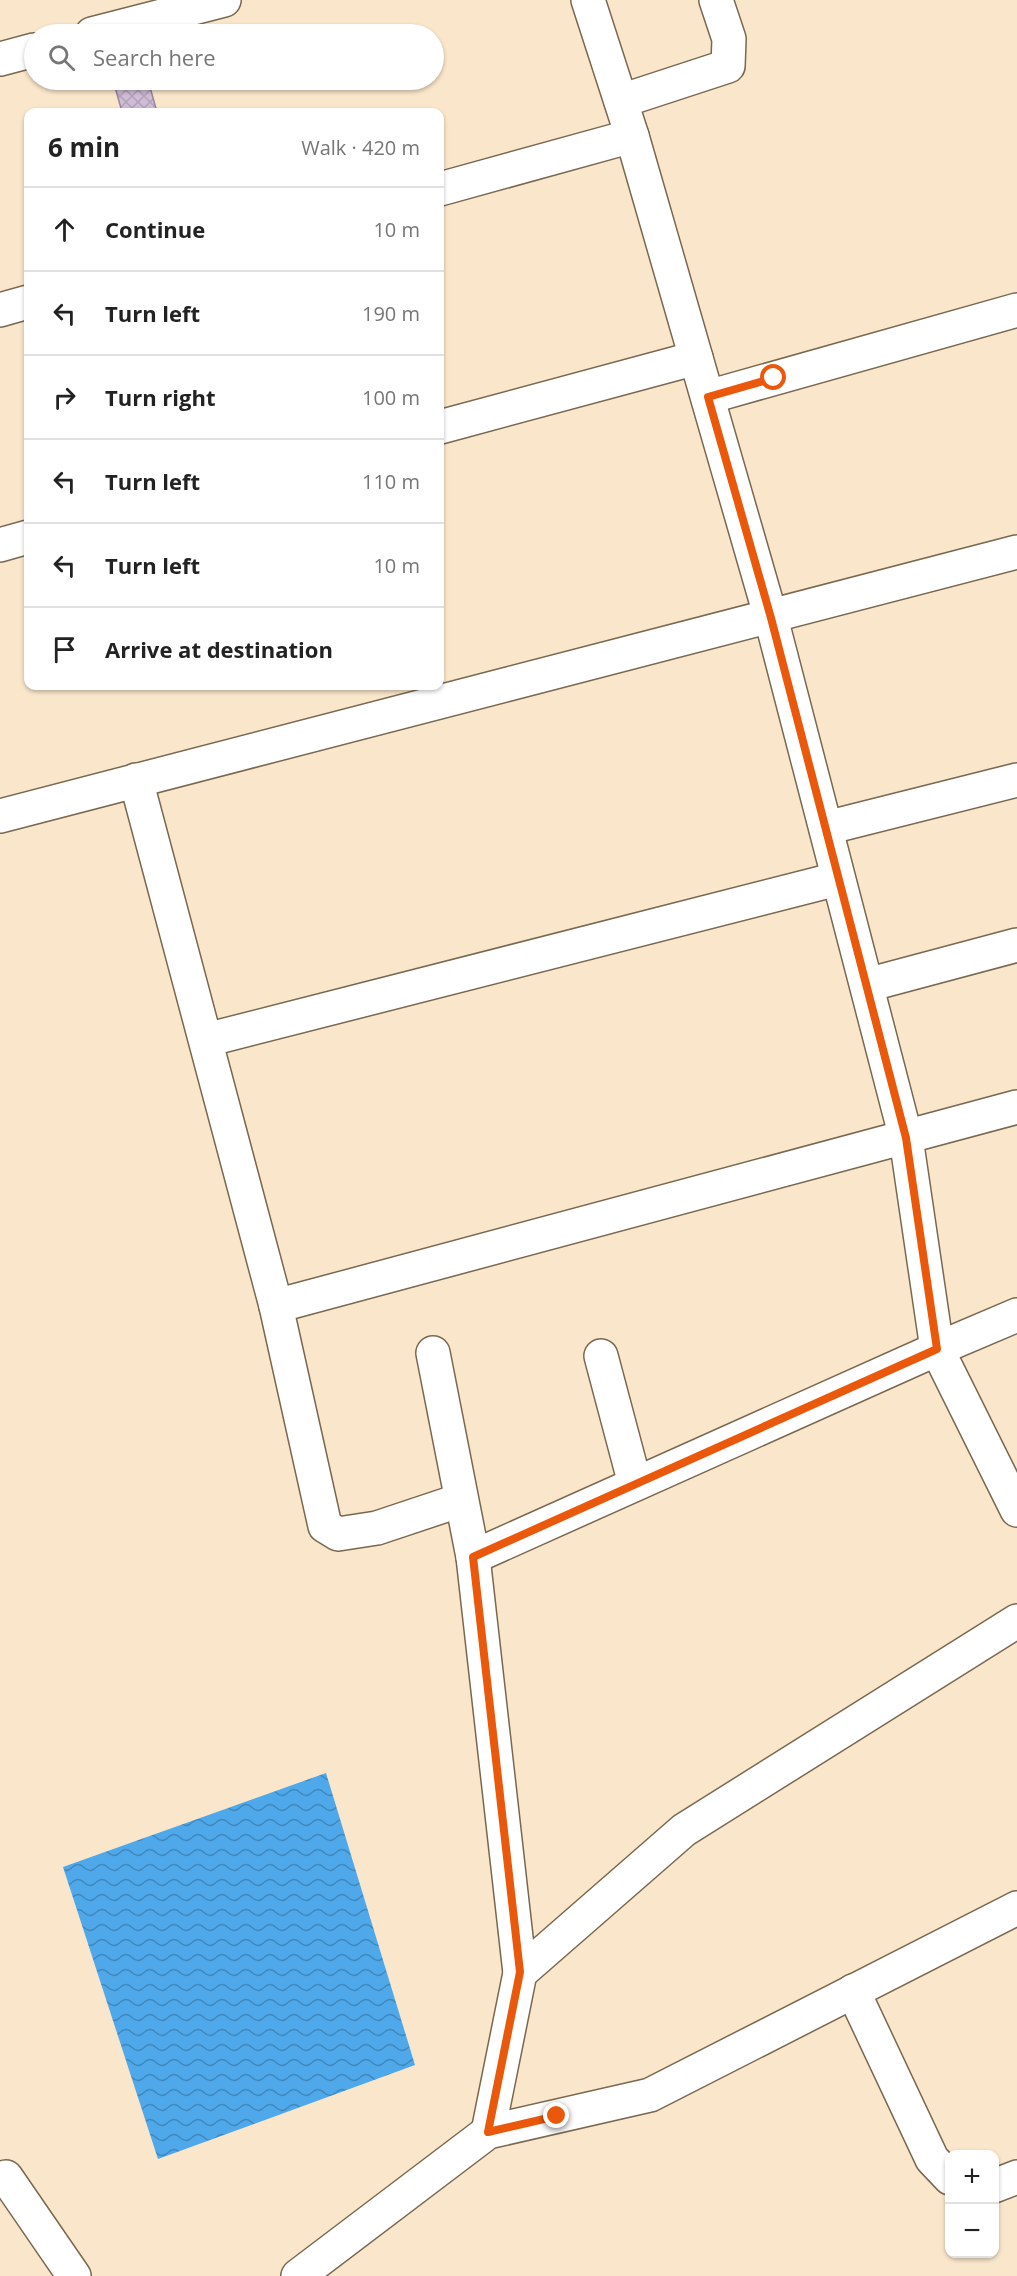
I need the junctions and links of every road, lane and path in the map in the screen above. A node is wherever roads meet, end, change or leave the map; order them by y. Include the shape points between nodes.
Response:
1 (224, 0) edge
2 (588, 0) edge
3 (716, 0) edge
4 (131, 24) edge
5 (24, 53) edge
6 (0, 59) edge
7 (621, 101) junction
8 (632, 136) junction
9 (444, 188) edge
10 (24, 303) edge
11 (0, 310) edge
12 (1017, 310) edge
13 (696, 358) junction
14 (708, 397) junction
15 (444, 426) edge
16 (24, 538) edge
17 (0, 545) edge
18 (1017, 552) edge
19 (771, 618) junction
20 (136, 780) junction
21 (1017, 780) edge
22 (0, 816) edge
23 (826, 828) junction
24 (837, 879) junction
25 (1017, 945) edge
26 (867, 985) junction
27 (206, 1040) junction
28 (1017, 1107) edge
29 (906, 1138) junction
30 (276, 1306) junction
31 (1017, 1315) edge
32 (937, 1349) junction
33 (433, 1353) dead end
34 (601, 1356) dead end
35 (635, 1484) junction
36 (461, 1500) junction
37 (1017, 1510) edge
38 (473, 1557) junction
39 (1017, 1621) edge
40 (1017, 1908) edge
41 (520, 1972) junction
42 (853, 1991) junction
43 (488, 2132) junction
44 (945, 2173) edge
45 (6, 2177) dead end
46 (1017, 2177) edge
47 (999, 2184) edge
48 (74, 2276) edge
49 (299, 2276) edge

1 - 4 street
2 - 7 street
3 - 7 street via 729,39 728,66
5 - 6 street
7 - 8 street
8 - 9 street
8 - 13 street
10 - 11 street
12 - 14 street
13 - 14 street
13 - 15 street
14 - 19 street
16 - 17 street
18 - 19 street
19 - 20 street
19 - 23 street
20 - 22 street
20 - 27 street
21 - 23 street
23 - 24 street
24 - 26 street
24 - 27 street
25 - 26 street
26 - 29 street
27 - 30 street
28 - 29 street
29 - 30 street
29 - 32 street
30 - 36 street via 325,1526 338,1534 377,1528
31 - 32 street
32 - 35 street
32 - 37 street
33 - 36 street
34 - 35 street
35 - 38 street
36 - 38 street
38 - 41 street
39 - 41 street via 684,1830
40 - 42 street
41 - 43 street
42 - 43 street via 650,2095
42 - 44 street via 932,2159
43 - 49 street
45 - 48 street
46 - 47 street

